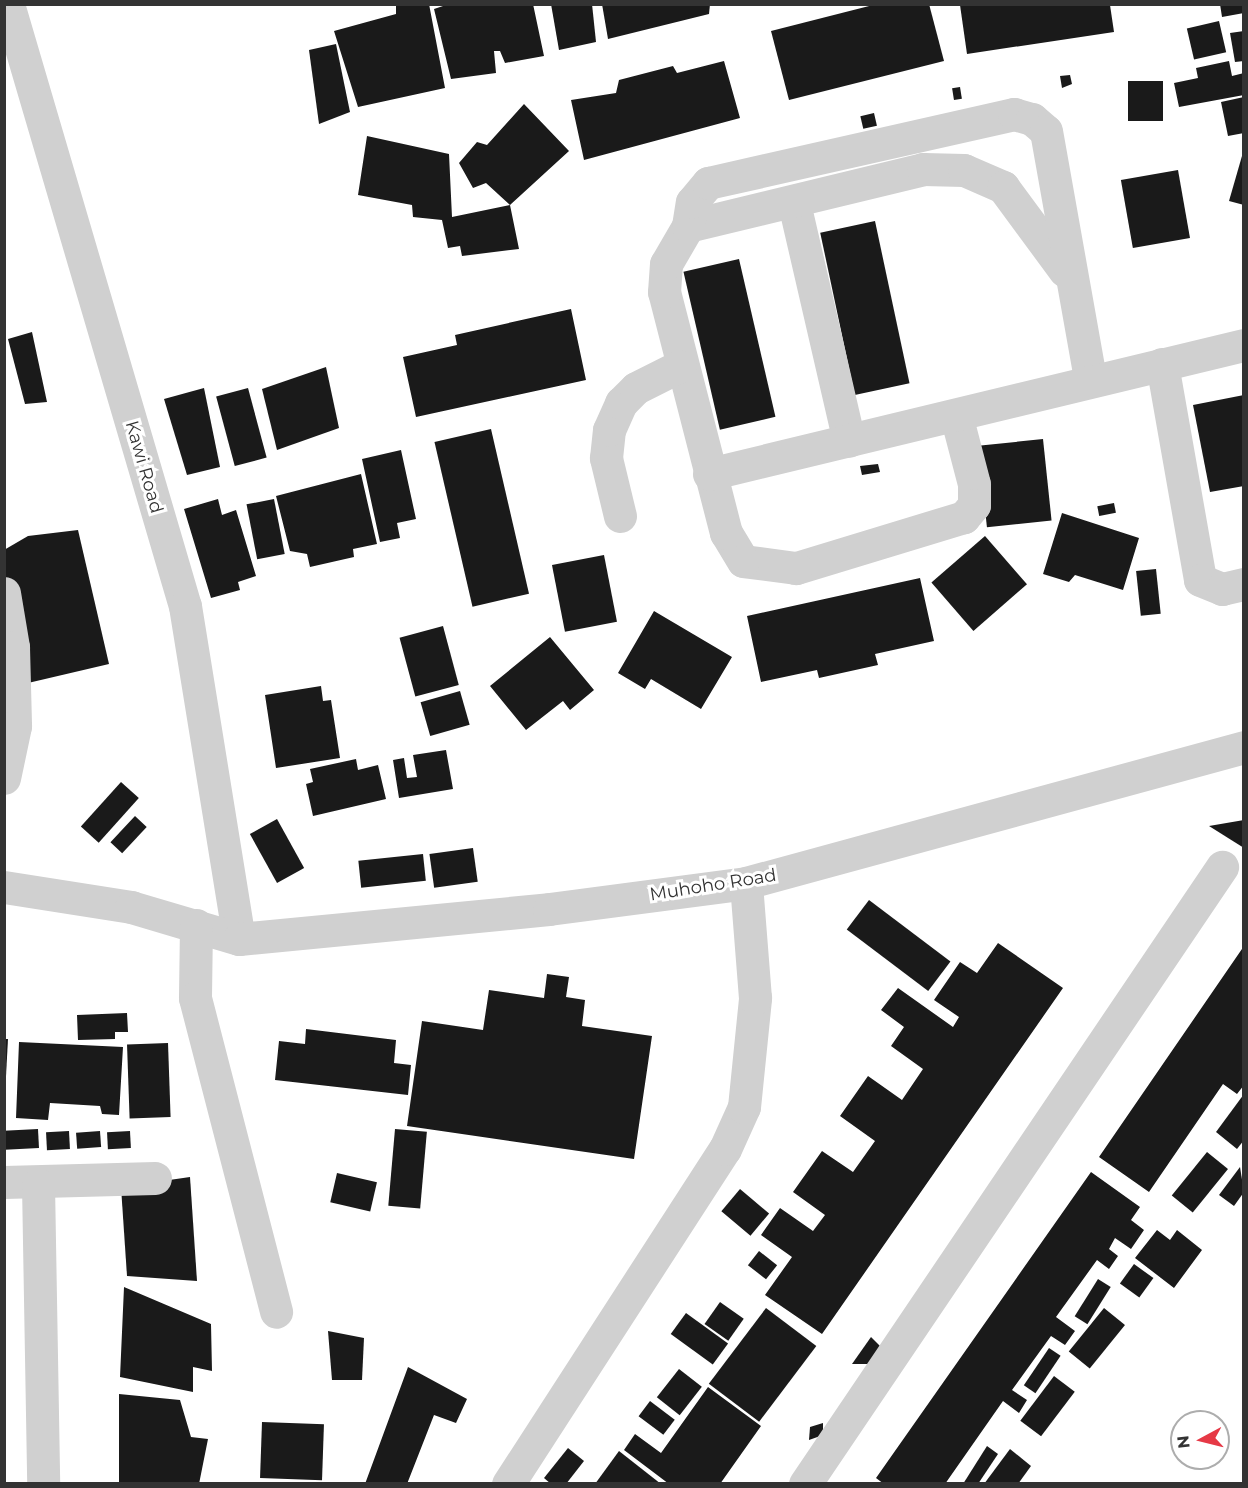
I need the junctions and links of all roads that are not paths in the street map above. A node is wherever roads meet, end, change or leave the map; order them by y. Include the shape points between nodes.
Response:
1 (8, 4) edge
2 (794, 204) junction
3 (688, 226) junction
4 (1071, 280) junction
5 (1244, 345) edge
6 (1162, 364) junction
7 (680, 366) junction
8 (1090, 379) junction
9 (956, 415) junction
10 (849, 441) junction
11 (709, 474) junction
12 (620, 516) dead end
13 (1244, 584) edge
14 (4, 592) edge
15 (1244, 747) edge
16 (4, 778) edge
17 (1221, 867) dead end
18 (746, 883) junction
19 (4, 887) edge
20 (196, 925) junction
21 (239, 939) junction
22 (155, 1178) dead end
23 (4, 1182) edge
24 (38, 1184) junction
25 (276, 1312) dead end
26 (43, 1484) edge
27 (508, 1484) edge
28 (805, 1484) edge

1 - 21 street, Kawi Road via 185,606
2 - 3 street
2 - 4 street via 923,169 964,170 1003,187
2 - 10 street
3 - 4 street via 692,202 708,183 1014,114 1046,131
3 - 7 street via 665,273
4 - 8 street
5 - 6 street
6 - 8 street
6 - 13 street via 1200,580 1222,589
7 - 11 street
7 - 12 street via 636,388 621,404 609,430 606,458
8 - 9 street
9 - 10 street
9 - 11 street via 974,484 974,505 964,517 818,563 776,569 742,561 726,533
10 - 11 street
14 - 16 street via 13,647 15,726
15 - 18 street, Muhoho Road
17 - 28 street
18 - 21 street, Muhoho Road
18 - 27 street via 755,998 744,1107 725,1149
19 - 20 street via 120,904
20 - 21 street
20 - 25 street via 195,998
22 - 24 street
23 - 24 street
24 - 26 street

